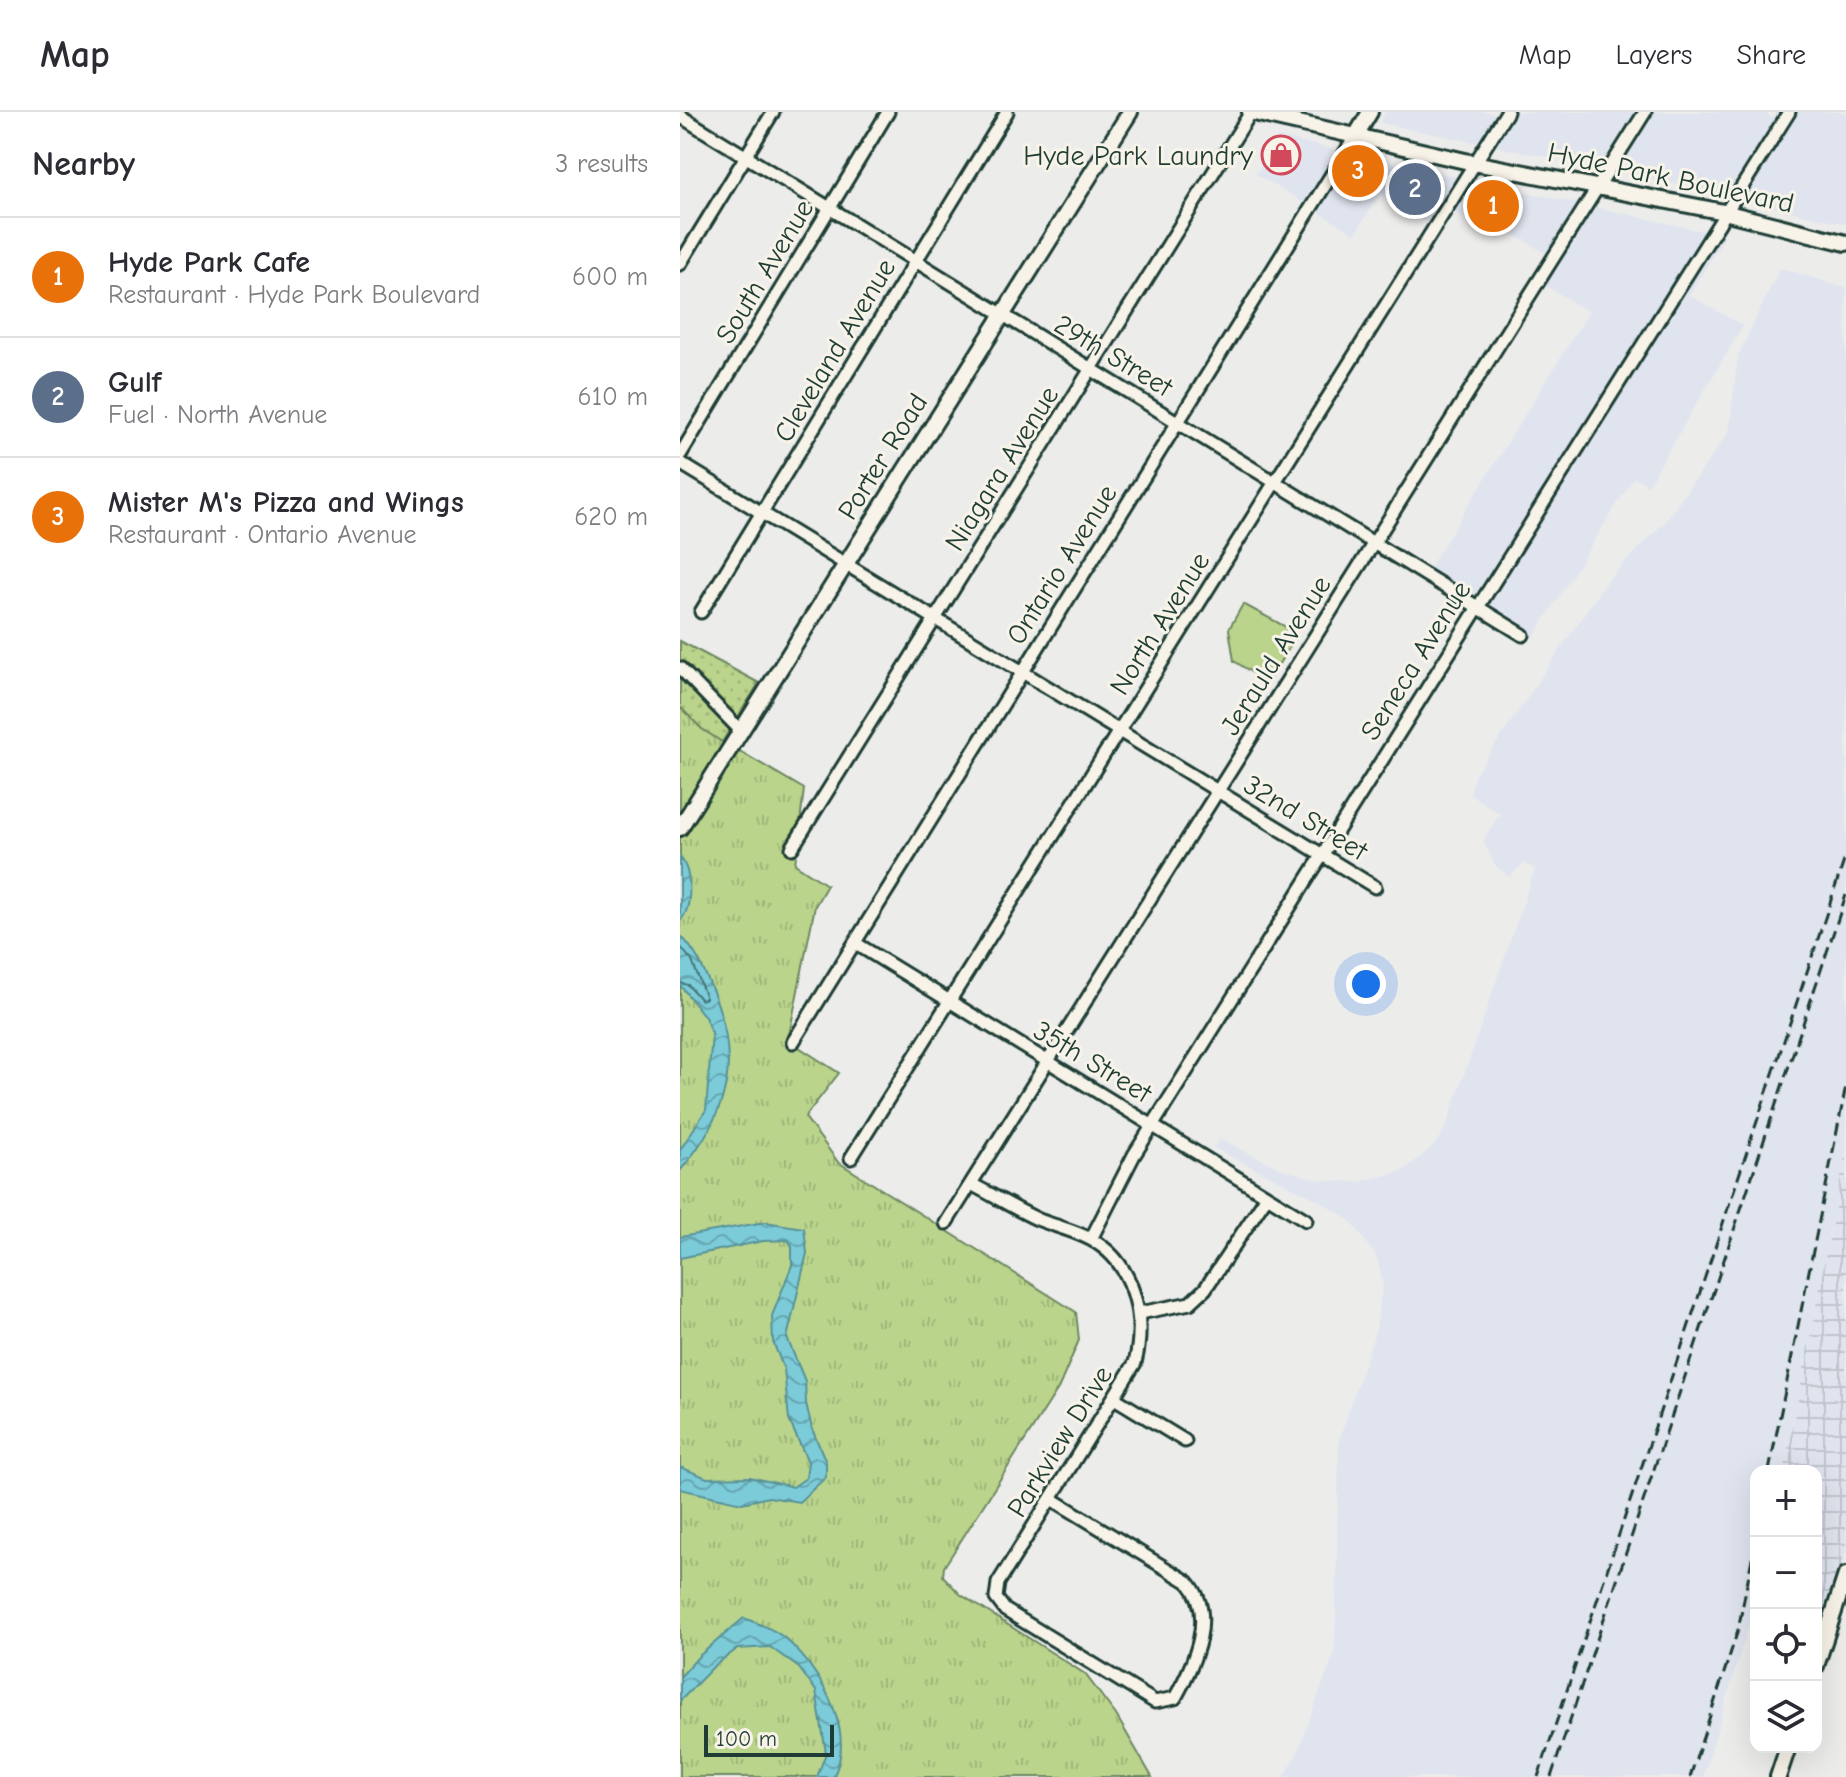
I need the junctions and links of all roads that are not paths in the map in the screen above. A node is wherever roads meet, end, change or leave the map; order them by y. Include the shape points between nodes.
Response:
1 (773, 112) edge
2 (888, 112) edge
3 (1007, 112) edge
4 (1130, 112) edge
5 (1250, 112) edge
6 (1370, 112) edge
7 (1507, 112) edge
8 (1645, 112) edge
9 (1789, 112) edge
10 (680, 116) edge
11 (1355, 137) junction
12 (745, 157) junction
13 (1474, 163) junction
14 (1598, 186) junction
15 (831, 209) junction
16 (1724, 212) junction
17 (1846, 243) edge
18 (915, 262) junction
19 (680, 264) edge
20 (1002, 313) junction
21 (1090, 370) junction
22 (1179, 422) junction
23 (680, 455) edge
24 (680, 463) edge
25 (1275, 481) junction
26 (762, 513) junction
27 (1374, 541) junction
28 (845, 564) junction
29 (1478, 605) junction
30 (701, 612) dead end
31 (934, 619) junction
32 (1523, 635) dead end
33 (680, 668) edge
34 (1024, 673) junction
35 (741, 731) junction
36 (1120, 731) junction
37 (1218, 790) junction
38 (680, 828) edge
39 (792, 848) dead end
40 (1322, 854) junction
41 (1375, 887) dead end
42 (855, 943) junction
43 (950, 1002) junction
44 (793, 1042) dead end
45 (1047, 1060) junction
46 (1153, 1125) junction
47 (851, 1158) dead end
48 (971, 1184) junction
49 (1267, 1196) junction
50 (1306, 1220) dead end
51 (946, 1223) dead end
52 (1091, 1239) junction
53 (1140, 1313) junction
54 (1116, 1399) junction
55 (1185, 1441) dead end
56 (1052, 1499) junction
57 (1846, 1575) edge
58 (1822, 1648) edge
59 (1786, 1753) edge
60 (1778, 1777) edge

1 - 12 street
2 - 15 street, South Avenue
3 - 18 street, Cleveland Avenue
4 - 20 main road, Porter Road
5 - 11 main road, Hyde Park Boulevard
5 - 21 street, Niagara Avenue
6 - 11 main road, Ontario Avenue
7 - 13 street, North Avenue
8 - 14 street, Jerauld Avenue
9 - 16 street, Seneca Avenue
10 - 12 street, 29th Street
11 - 13 main road, Hyde Park Boulevard
11 - 22 street, Ontario Avenue
12 - 15 street, 29th Street
12 - 19 street
13 - 14 main road, Hyde Park Boulevard
13 - 25 street, North Avenue
14 - 16 main road, Hyde Park Boulevard
14 - 27 street, Jerauld Avenue
15 - 18 street, 29th Street
15 - 23 street, South Avenue
16 - 17 main road, Hyde Park Boulevard
16 - 29 street, Seneca Avenue
18 - 20 street, 29th Street
18 - 26 street, Cleveland Avenue
20 - 21 street, 29th Street
20 - 28 main road, Porter Road
21 - 22 street, 29th Street
21 - 31 street, Niagara Avenue
22 - 25 street, 29th Street
22 - 34 street, Ontario Avenue
24 - 26 street, 32nd Street
25 - 27 street, 29th Street
25 - 36 street, North Avenue
26 - 28 street, 32nd Street
26 - 30 street, Cleveland Avenue
27 - 29 street, 29th Street
27 - 37 street, Jerauld Avenue
28 - 31 street, 32nd Street
28 - 35 main road, Porter Road
29 - 32 street, 29th Street
29 - 40 street, Seneca Avenue
31 - 34 street, 32nd Street
31 - 39 street, Niagara Avenue
33 - 35 street
34 - 36 street, 32nd Street
34 - 42 street, Ontario Avenue
35 - 38 main road, Porter Road
36 - 37 street, 32nd Street
36 - 43 street, North Avenue
37 - 40 street, 32nd Street
37 - 45 street, Jerauld Avenue
40 - 41 street, 32nd Street
40 - 46 street, Seneca Avenue
42 - 43 street, 35th Street
42 - 44 street, Ontario Avenue
43 - 45 street, 35th Street
43 - 47 street, North Avenue
45 - 46 street, 35th Street
45 - 48 street, Jerauld Avenue
46 - 49 street, 35th Street
46 - 52 street, Seneca Avenue
48 - 51 street, Jerauld Avenue
48 - 52 street, Parkview Drive
49 - 50 street, 35th Street
49 - 53 street via 1190,1303
52 - 53 street, Parkview Drive via 1131,1285
53 - 54 street, Parkview Drive via 1135,1363
54 - 55 street
54 - 56 street, Parkview Drive
56 - 56 street, Parkview Drive via 1188,1582 1199,1595 1204,1613 1198,1642 1175,1698 1155,1702 1005,1610 996,1598 998,1583
57 - 58 main road
59 - 60 main road

